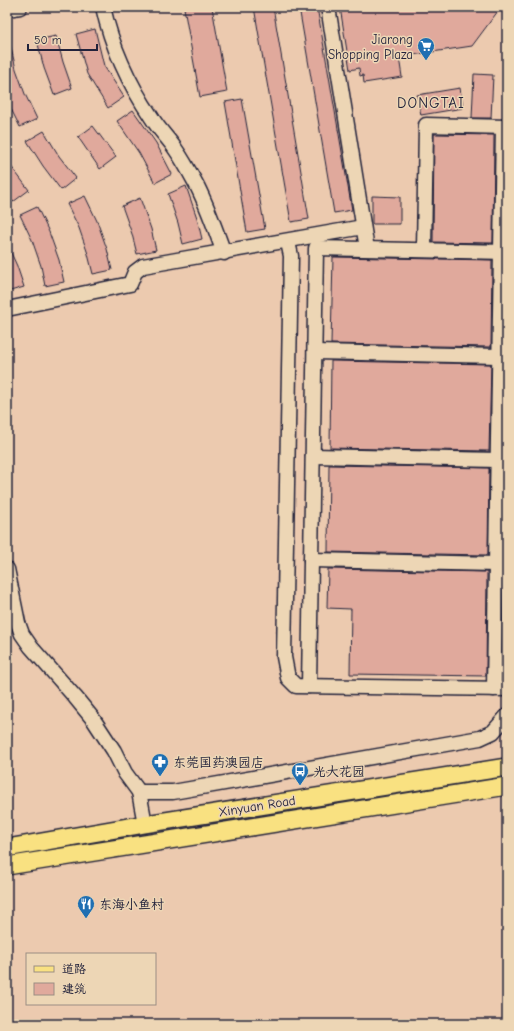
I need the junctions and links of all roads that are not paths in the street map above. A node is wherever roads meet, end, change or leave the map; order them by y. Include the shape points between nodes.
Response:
1 (20, 7) edge
2 (103, 7) edge
3 (328, 7) edge
4 (7, 9) edge
5 (505, 127) edge
6 (363, 228) junction
7 (288, 242) junction
8 (367, 249) junction
9 (424, 250) junction
10 (504, 252) edge
11 (224, 253) junction
12 (7, 309) edge
13 (315, 352) junction
14 (499, 356) junction
15 (313, 456) junction
16 (498, 460) junction
17 (311, 560) junction
18 (496, 564) junction
19 (7, 569) edge
20 (309, 686) junction
21 (501, 689) edge
22 (507, 716) edge
23 (507, 767) edge
24 (507, 786) edge
25 (139, 792) junction
26 (145, 824) junction
27 (7, 848) edge
28 (7, 866) edge

1 - 4 street
2 - 11 street via 114,46 125,72 138,97 176,150 195,183 212,217
3 - 6 street
5 - 9 street via 426,125
5 - 10 street
6 - 7 street
6 - 8 street
7 - 11 street
7 - 20 street via 291,256 284,658 288,678 296,686
8 - 9 street
8 - 13 street via 316,248
9 - 10 street
10 - 14 street
11 - 12 street via 143,266 135,272 130,284
13 - 14 street
13 - 15 street
14 - 16 street
15 - 16 street
15 - 17 street
16 - 18 street
17 - 18 street
17 - 20 street
18 - 21 street
19 - 25 street via 22,634 30,647 92,719
20 - 21 street
22 - 25 street via 492,732 480,738 173,792
23 - 26 main road, Xinyuan Road
24 - 28 main road, Xinyuan Road
25 - 26 street
26 - 27 main road, Xinyuan Road

